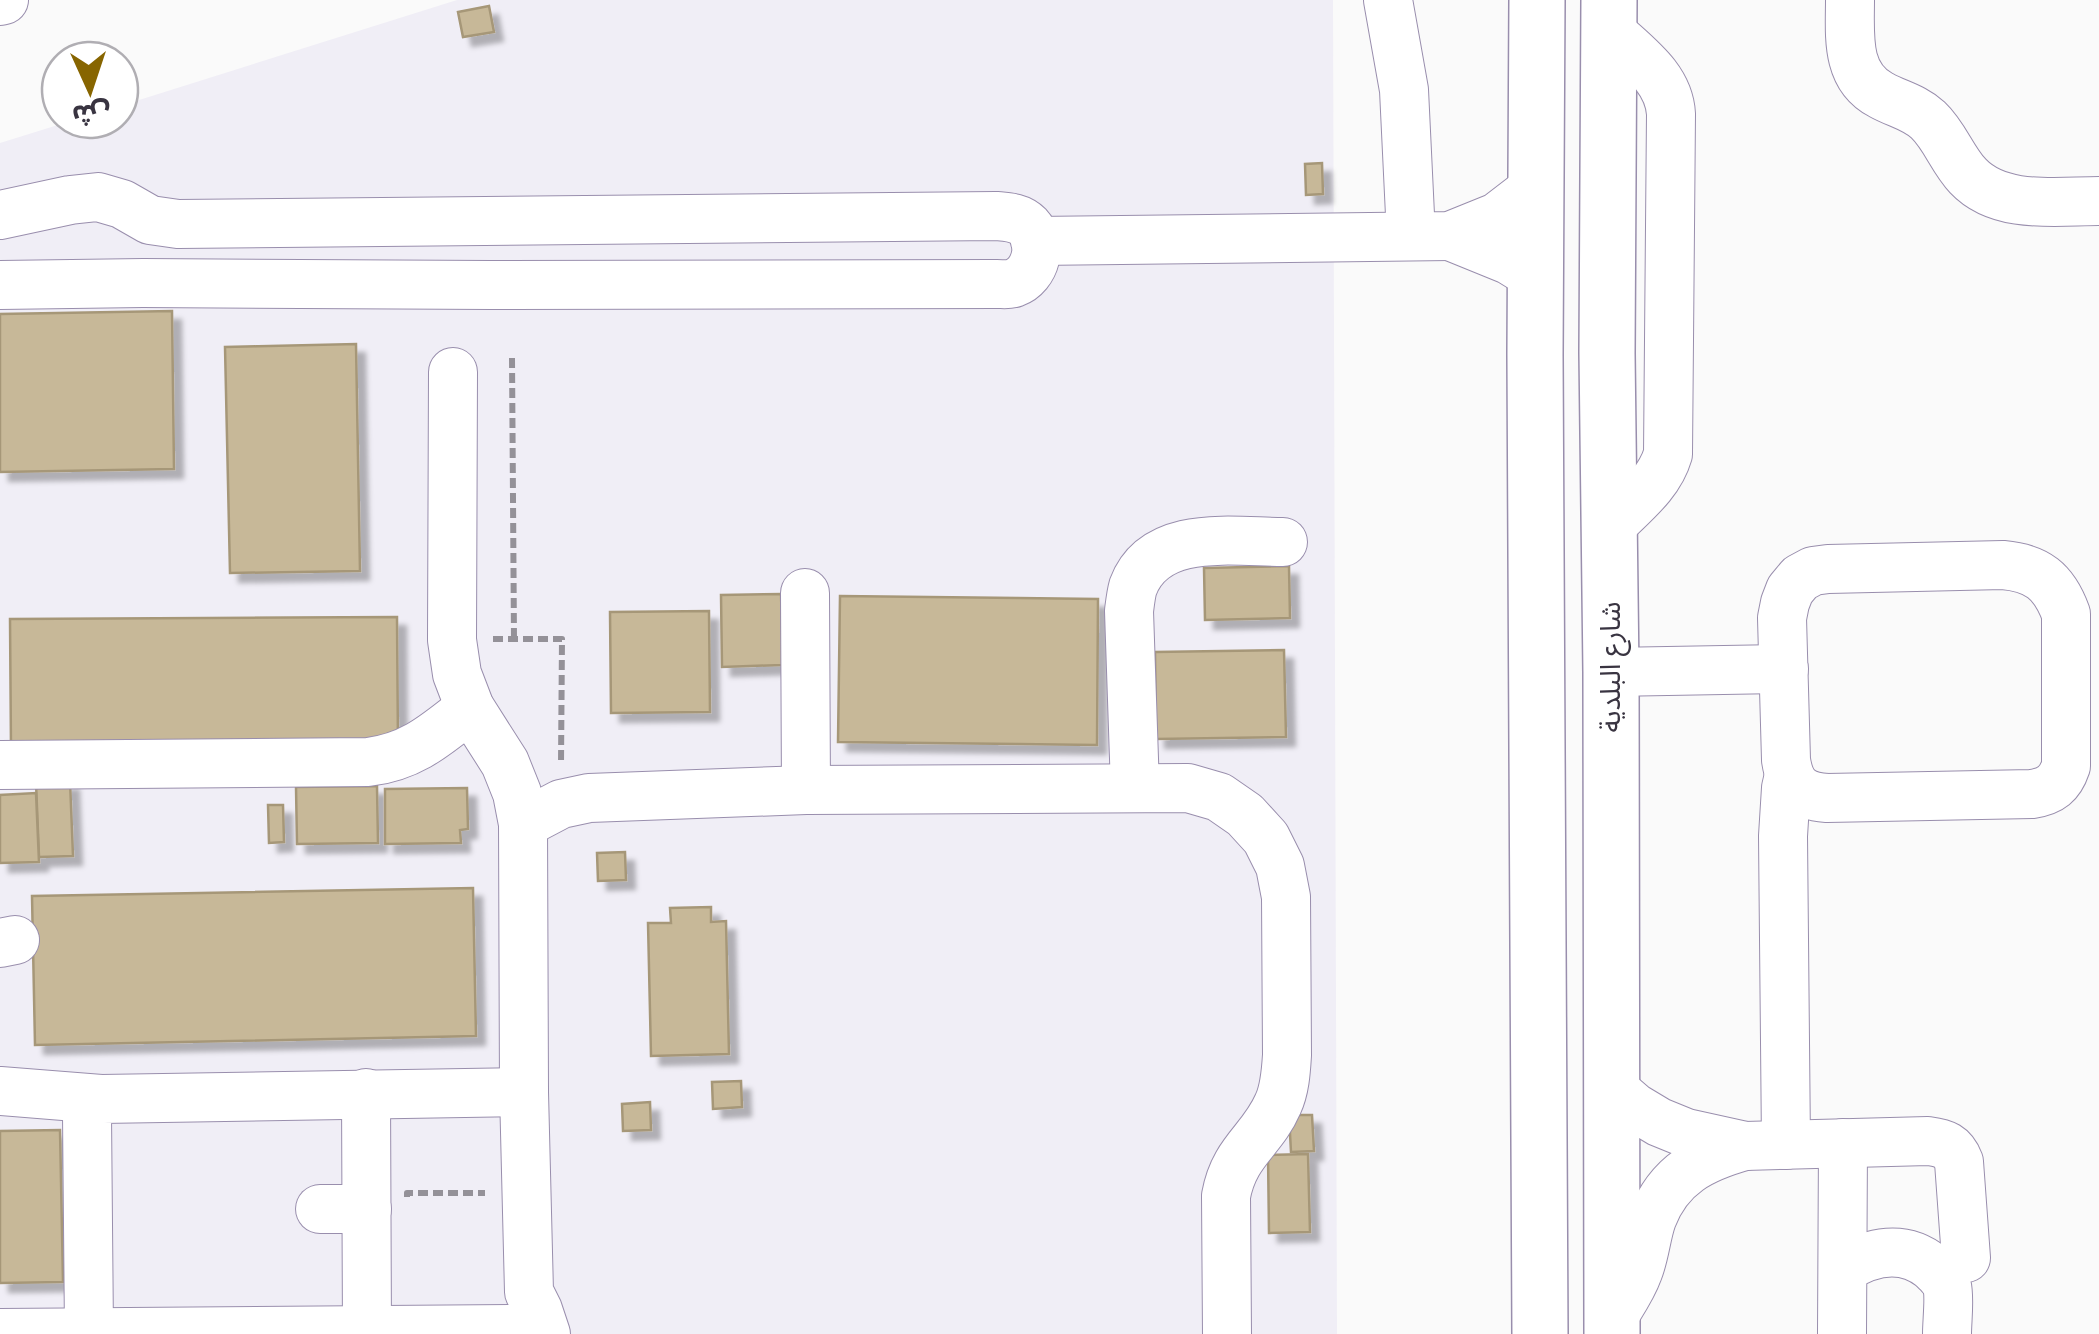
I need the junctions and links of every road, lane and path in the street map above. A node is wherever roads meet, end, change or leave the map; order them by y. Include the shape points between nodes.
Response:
1 (1388, 0) edge
2 (1537, 0) edge
3 (1850, 0) edge
4 (1609, 15) edge
5 (1536, 187) junction
6 (2099, 202) edge
7 (0, 215) edge
8 (488, 220) junction
9 (1430, 236) junction
10 (1036, 241) junction
11 (1536, 276) junction
12 (490, 285) junction
13 (0, 286) edge
14 (512, 358) dead end
15 (453, 372) dead end
16 (1283, 542) dead end
17 (805, 593) dead end
18 (514, 639) junction
19 (452, 640) junction
20 (1784, 669) junction
21 (1611, 672) junction
22 (470, 708) junction
23 (0, 764) edge
24 (1789, 775) junction
25 (1135, 788) junction
26 (806, 790) junction
27 (542, 814) junction
28 (1612, 1088) junction
29 (0, 1091) edge
30 (524, 1092) junction
31 (366, 1093) junction
32 (101, 1099) junction
33 (1843, 1143) junction
34 (1766, 1145) junction
35 (526, 1193) junction
36 (367, 1205) junction
37 (320, 1209) dead end
38 (1966, 1258) dead end
39 (1843, 1269) junction
40 (525, 1322) edge
41 (1612, 1327) edge
42 (0, 1332) edge
43 (90, 1332) edge
44 (252, 1332) edge
45 (368, 1332) edge
46 (1227, 1334) edge
47 (1540, 1334) edge
48 (1842, 1334) edge
49 (1946, 1334) edge

1 - 9 lane
2 - 5 main road
3 - 6 lane via 1851,58 1858,74 1882,96 1926,117 1981,188 2021,200
4 - 21 main road, شارع البلدية
5 - 9 lane via 1496,217
5 - 11 main road
7 - 8 lane via 98,197 150,220 178,224
8 - 10 lane via 996,216 1028,226
8 - 12 lane
9 - 10 lane
9 - 11 lane via 1508,260
10 - 12 lane via 1036,258 1014,283
11 - 47 main road
12 - 13 lane
14 - 18 path
15 - 19 lane
16 - 25 lane via 1188,544 1164,551 1133,587
17 - 26 lane
18 - 19 path
18 - 27 path via 562,639
19 - 22 lane
20 - 21 lane
20 - 24 lane
20 - 24 lane via 1785,603 1800,578 1813,571 2020,567 2050,584 2066,614 2066,766 2055,786 2032,794 1827,798 1811,796
21 - 28 main road, شارع البلدية
22 - 23 lane via 389,760
22 - 27 lane via 517,793
24 - 34 lane
25 - 26 lane
25 - 46 lane via 1188,788 1245,815 1266,838 1286,897 1285,1080 1278,1104 1229,1178
26 - 27 lane via 612,796
27 - 30 lane
28 - 34 lane via 1686,1133
28 - 41 main road, شارع البلدية
29 - 32 lane
30 - 31 lane
30 - 35 lane
31 - 32 lane
31 - 36 lane
32 - 43 lane via 87,1115
33 - 34 lane
33 - 38 lane via 1948,1145 1958,1162
33 - 39 lane
34 - 41 lane via 1716,1154 1678,1179 1652,1220 1639,1271
35 - 36 path via 407,1194 407,1201
35 - 40 lane
36 - 37 lane
36 - 45 lane
39 - 48 lane
39 - 49 lane via 1875,1253 1924,1260 1947,1284
40 - 45 lane
42 - 43 lane
43 - 44 lane
44 - 45 lane

